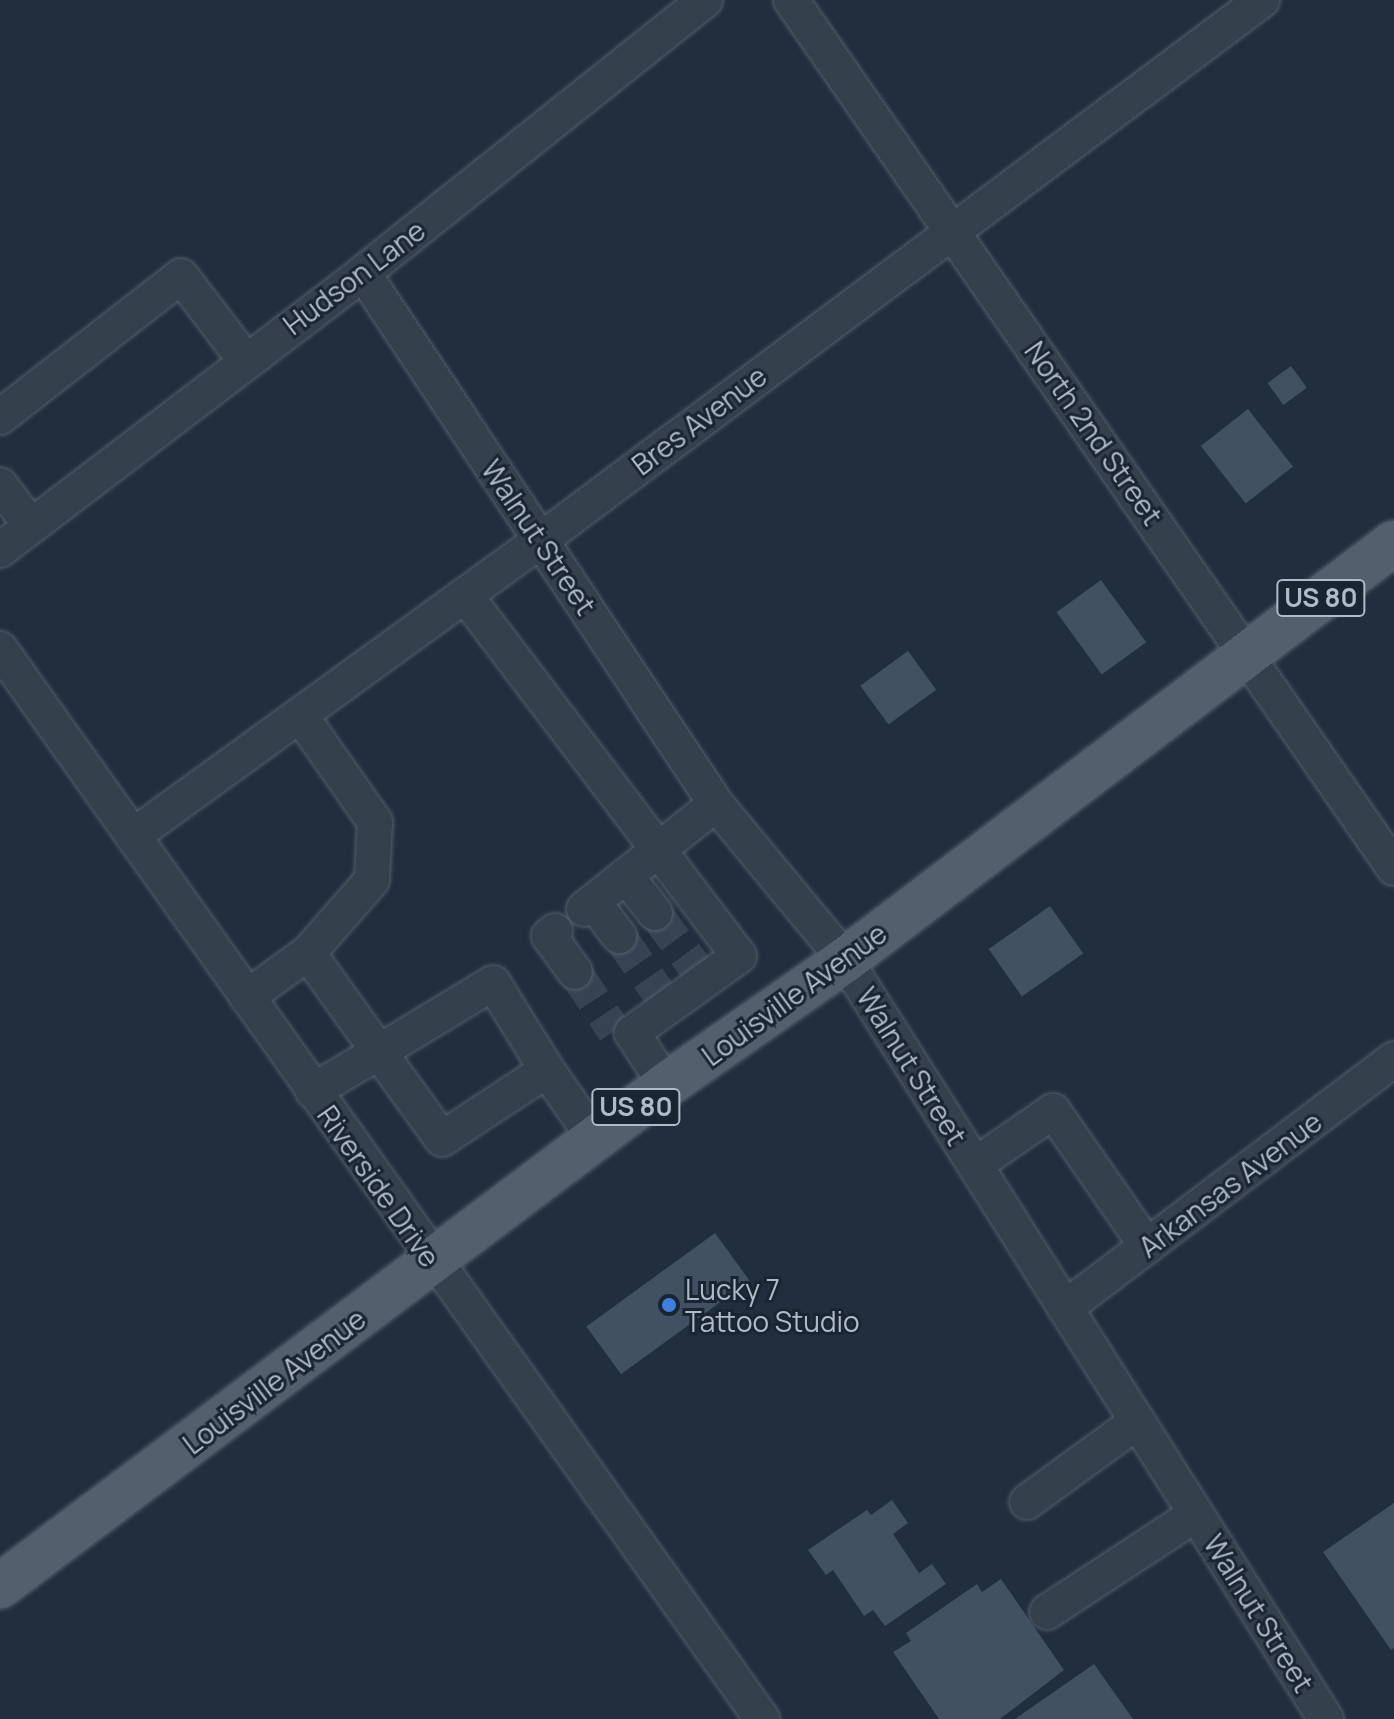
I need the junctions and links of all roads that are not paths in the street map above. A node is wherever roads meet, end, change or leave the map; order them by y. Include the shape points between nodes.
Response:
1 (705, 0) edge
2 (791, 0) edge
3 (1262, 0) edge
4 (952, 230) junction
5 (363, 273) junction
6 (245, 360) junction
7 (0, 417) edge
8 (0, 485) edge
9 (31, 526) junction
10 (541, 540) junction
11 (1394, 543) edge
12 (0, 550) edge
13 (465, 595) junction
14 (0, 649) edge
15 (1248, 653) junction
16 (300, 715) junction
17 (716, 804) junction
18 (133, 836) junction
19 (658, 851) junction
20 (1394, 868) edge
21 (626, 876) junction
22 (655, 913) tunnel mouth
23 (555, 931) dead end
24 (619, 936) tunnel mouth
25 (308, 953) junction
26 (845, 960) junction
27 (575, 972) tunnel mouth
28 (247, 997) junction
29 (379, 1052) junction
30 (1394, 1059) edge
31 (547, 1070) junction
32 (666, 1085) junction
33 (313, 1091) junction
34 (595, 1139) junction
35 (975, 1165) junction
36 (1147, 1246) junction
37 (432, 1261) junction
38 (1065, 1308) junction
39 (1138, 1421) junction
40 (1027, 1502) dead end
41 (1196, 1514) junction
42 (0, 1586) edge
43 (1047, 1612) dead end
44 (762, 1719) edge
45 (1326, 1719) edge

1 - 5 street, Hudson Lane
2 - 4 street, North 2nd Street
3 - 4 street, Bres Avenue
4 - 10 street, Bres Avenue
4 - 15 street, North 2nd Street
5 - 6 street, Hudson Lane
5 - 10 street, Walnut Street
6 - 7 street via 181,276
6 - 9 street, Hudson Lane
8 - 9 street
9 - 12 street, Hudson Lane
10 - 13 street, Bres Avenue
10 - 17 street, Walnut Street
11 - 15 main road, Louisville Avenue / US 80
13 - 16 street, Bres Avenue
13 - 19 street
14 - 18 street, Riverside Drive
15 - 20 street, North 2nd Street
15 - 26 main road, Louisville Avenue / US 80
16 - 18 street, Bres Avenue
16 - 25 street via 375,822 372,880
17 - 19 street
17 - 26 street, Walnut Street
18 - 28 street, Riverside Drive
19 - 21 street
19 - 32 street via 739,956 700,975 623,1032
21 - 22 street
21 - 24 street via 588,905
23 - 27 street via 549,936
25 - 28 street
25 - 29 street
26 - 32 main road, Louisville Avenue / US 80
26 - 35 street, Walnut Street
28 - 33 street, Riverside Drive
29 - 31 street via 442,1139
29 - 31 street via 493,983
29 - 33 street
30 - 36 street, Arkansas Avenue
31 - 34 street
32 - 34 main road, Louisville Avenue / US 80
33 - 37 street, Riverside Drive
34 - 37 main road, Louisville Avenue / US 80
35 - 36 street via 1053,1111
35 - 38 street, Walnut Street
36 - 38 street, Arkansas Avenue
37 - 42 main road, Louisville Avenue / US 80
37 - 44 street, Riverside Drive
38 - 39 street, Walnut Street
39 - 40 street
39 - 41 street, Walnut Street
41 - 43 street
41 - 45 street, Walnut Street

